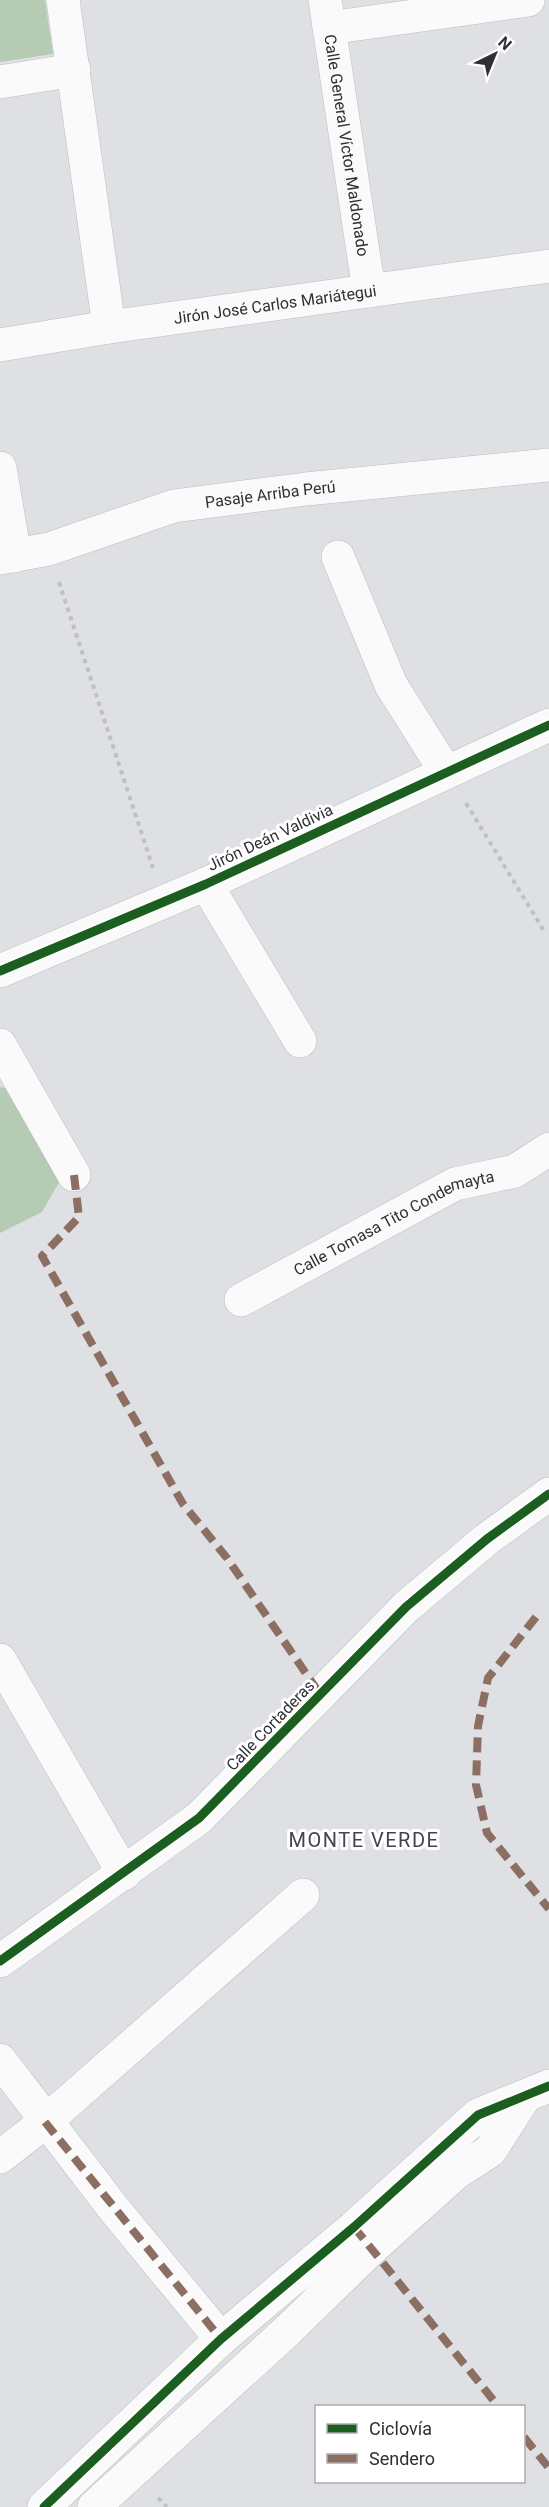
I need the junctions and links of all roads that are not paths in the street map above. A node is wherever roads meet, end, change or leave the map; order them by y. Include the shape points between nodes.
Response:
1 (63, 0) edge
2 (528, 0) edge
3 (327, 14) edge
4 (74, 70) junction
5 (0, 82) edge
6 (549, 267) edge
7 (369, 291) junction
8 (108, 327) junction
9 (0, 345) edge
10 (549, 465) edge
11 (0, 468) edge
12 (7, 557) edge
13 (338, 557) dead end
14 (549, 725) edge
15 (446, 772) junction
16 (206, 884) junction
17 (0, 971) edge
18 (300, 1041) dead end
19 (0, 1046) edge
20 (549, 1149) edge
21 (74, 1175) dead end
22 (241, 1300) dead end
23 (549, 1494) edge
24 (0, 1660) edge
25 (124, 1874) junction
26 (303, 1895) dead end
27 (0, 1961) edge
28 (0, 2060) edge
29 (537, 2092) edge
30 (45, 2122) junction
31 (0, 2157) edge
32 (221, 2339) junction
33 (44, 2507) edge
34 (94, 2507) edge

1 - 4 street
2 - 3 street
3 - 7 street, Calle General Víctor Maldonado
4 - 5 street
4 - 8 street
6 - 7 street, Jirón José Carlos Mariátegui
7 - 8 street, Jirón José Carlos Mariátegui
8 - 9 street, Jirón José Carlos Mariátegui
10 - 12 street, Pasaje Arriba Perú via 174,506 49,549
11 - 12 street
13 - 15 street via 391,685
14 - 15 street, Jirón Deán Valdivia
15 - 16 street, Jirón Deán Valdivia
16 - 17 street, Jirón Deán Valdivia
16 - 18 street
19 - 21 street
20 - 22 street, Calle Tomasa Tito Condemayta via 515,1171 455,1184
23 - 25 street, Calle Cortaderas via 487,1539 406,1607 222,1797
24 - 25 street
25 - 27 street, Calle Cortaderas
26 - 30 street
28 - 30 street
29 - 32 street via 478,2115
29 - 34 street via 490,2151 456,2173
30 - 31 street
30 - 32 street
32 - 33 street

